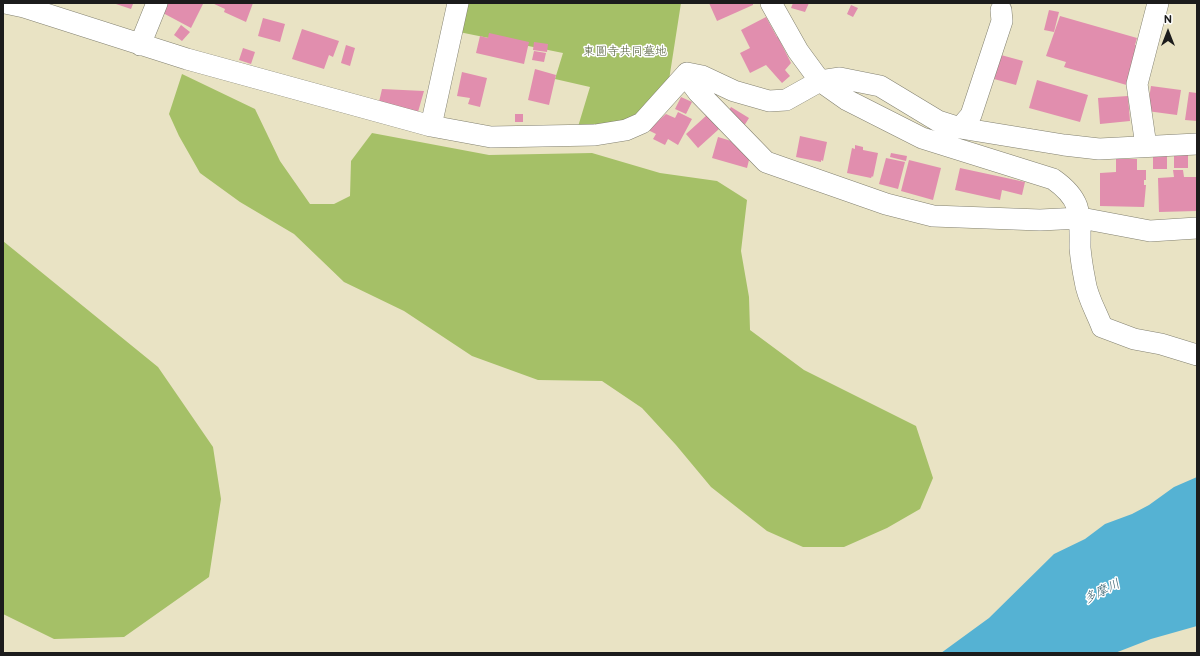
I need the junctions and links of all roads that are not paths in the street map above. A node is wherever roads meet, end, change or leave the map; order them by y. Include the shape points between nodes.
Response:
1 (5, 3) edge
2 (157, 3) edge
3 (458, 3) edge
4 (771, 3) edge
5 (1158, 3) edge
6 (1001, 10) dead end
7 (140, 45) junction
8 (687, 73) junction
9 (820, 81) junction
10 (431, 126) junction
11 (960, 128) junction
12 (1197, 144) edge
13 (1146, 146) junction
14 (1081, 218) junction
15 (1197, 228) edge
16 (1197, 355) edge

1 - 7 street
2 - 7 street
3 - 10 street
4 - 9 street via 798,51
5 - 13 street via 1137,84
6 - 11 street via 1002,21 971,115
7 - 10 street via 336,92
8 - 9 street via 702,76 734,92 769,100 786,100
8 - 10 street via 642,123 611,134 491,137
8 - 14 street via 698,92 766,162 886,204 933,216 1040,220
9 - 11 street via 840,78 880,86 938,121
9 - 14 street via 847,100 922,138 1053,179 1073,198
11 - 13 street via 1099,149
12 - 13 street
14 - 15 street via 1150,230
14 - 16 street via 1080,249 1085,283 1102,327 1134,339

